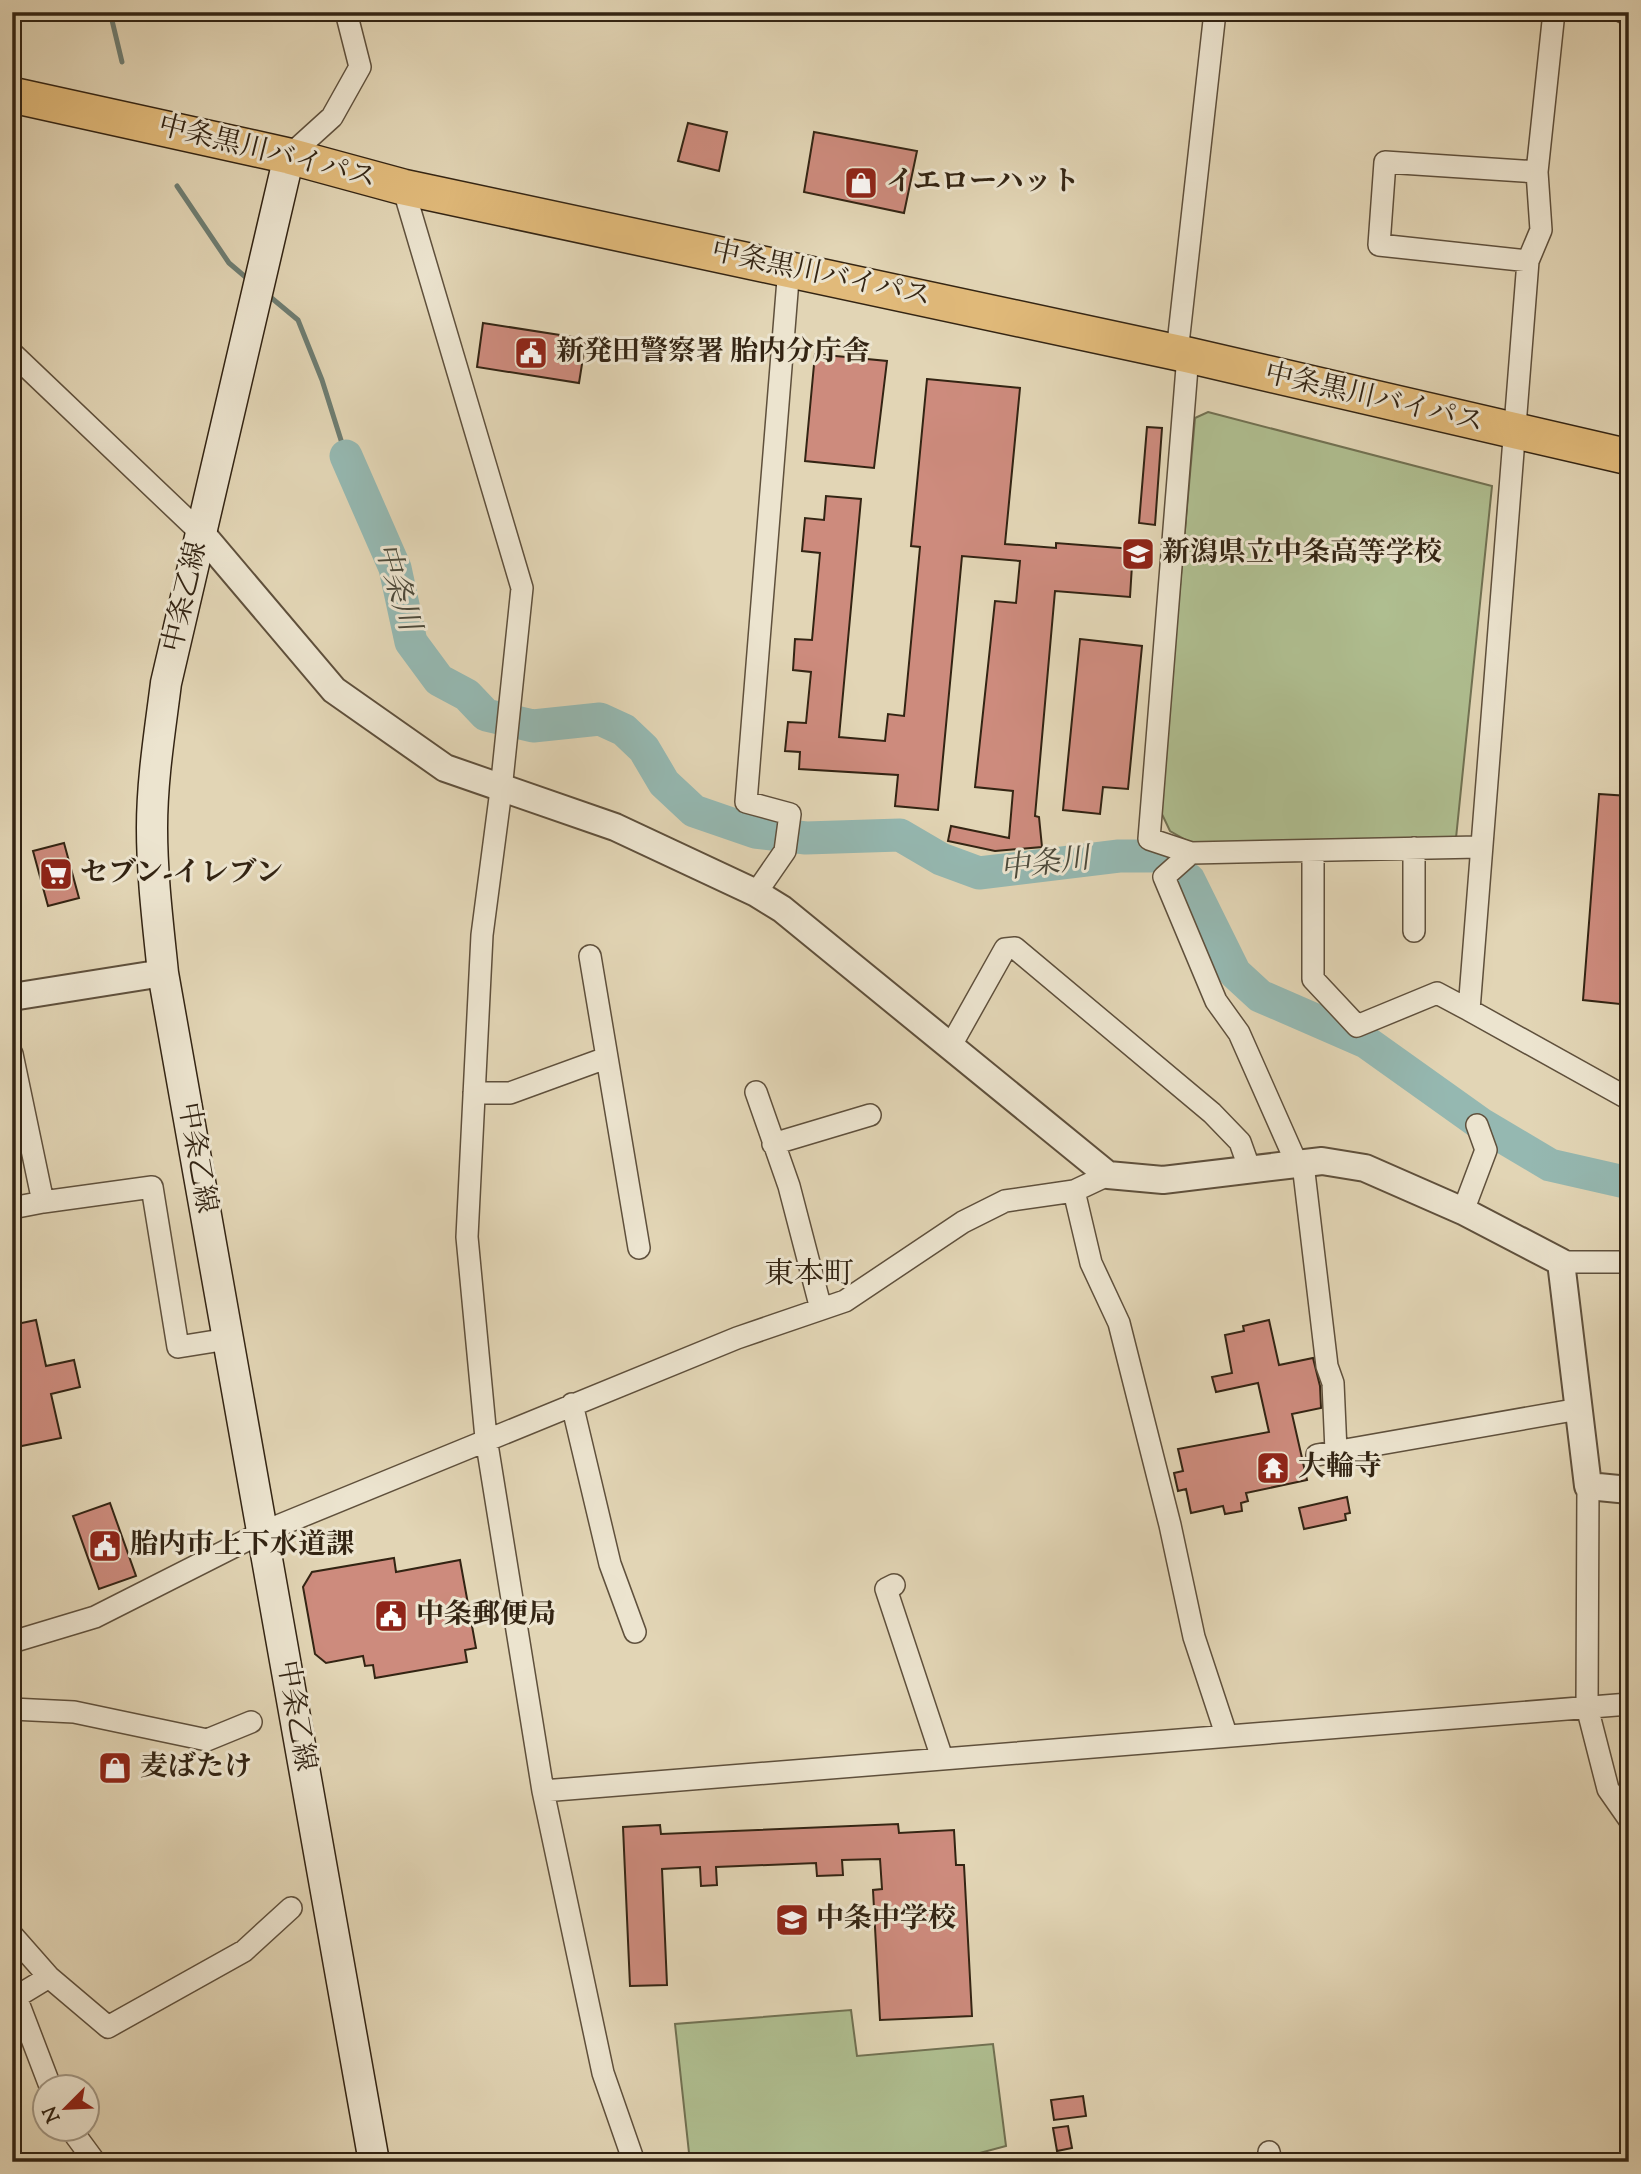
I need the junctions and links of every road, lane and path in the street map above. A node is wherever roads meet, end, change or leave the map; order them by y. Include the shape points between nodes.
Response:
1 (346, 12) edge
2 (1215, 12) edge
3 (1554, 12) edge
4 (1623, 12) edge
5 (1629, 13) edge
6 (12, 95) edge
7 (289, 156) junction
8 (1536, 172) junction
9 (403, 187) junction
10 (1528, 261) junction
11 (789, 267) junction
12 (12, 353) edge
13 (1182, 354) junction
14 (1517, 433) junction
15 (1629, 457) edge
16 (201, 533) junction
17 (501, 790) junction
18 (1479, 847) junction
19 (1414, 848) junction
20 (1312, 850) junction
21 (1191, 853) junction
22 (756, 893) junction
23 (1414, 932) dead end
24 (590, 956) dead end
25 (163, 973) junction
26 (12, 997) edge
27 (1469, 1010) junction
28 (950, 1047) junction
29 (12, 1054) edge
30 (606, 1058) junction
31 (756, 1092) dead end
32 (474, 1093) junction
33 (1629, 1099) edge
34 (870, 1115) dead end
35 (1477, 1125) dead end
36 (773, 1144) junction
37 (1300, 1164) junction
38 (1250, 1170) junction
39 (1108, 1175) junction
40 (1074, 1191) junction
41 (43, 1202) junction
42 (12, 1208) edge
43 (1463, 1211) junction
44 (639, 1248) dead end
45 (1561, 1262) junction
46 (1629, 1262) edge
47 (821, 1309) junction
48 (228, 1339) junction
49 (572, 1404) junction
50 (1579, 1409) junction
51 (486, 1438) junction
52 (1588, 1486) junction
53 (1629, 1490) edge
54 (263, 1532) junction
55 (894, 1585) dead end
56 (635, 1632) dead end
57 (12, 1642) edge
58 (1629, 1704) edge
59 (1587, 1707) junction
60 (12, 1709) edge
61 (251, 1722) dead end
62 (1226, 1734) junction
63 (942, 1758) junction
64 (543, 1791) junction
65 (1629, 1819) edge
66 (291, 1908) dead end
67 (12, 1935) edge
68 (49, 1977) junction
69 (44, 2072) edge
70 (79, 2142) edge
71 (375, 2160) edge
72 (95, 2162) edge
73 (634, 2162) edge

1 - 7 street via 360,67 332,117
2 - 13 street
3 - 8 street
4 - 5 street
6 - 7 highway, 中条黒川バイパス
7 - 9 highway, 中条黒川バイパス
7 - 16 main road, 中条乙線
8 - 10 street via 1541,230
8 - 10 street via 1385,162 1379,245
9 - 11 highway, 中条黒川バイパス
9 - 17 street via 522,588
10 - 14 street
11 - 13 highway, 中条黒川バイパス
11 - 22 street via 746,802 790,814 785,851
12 - 16 street
13 - 14 highway, 中条黒川バイパス
13 - 21 street via 1149,839
14 - 15 highway, 中条黒川バイパス
14 - 18 street
16 - 17 street via 334,690 445,768
16 - 25 main road, 中条乙線 via 166,683 156,756 152,838
17 - 22 street via 615,827
17 - 32 street via 482,935
18 - 19 street
18 - 27 street
19 - 20 street
19 - 23 street
20 - 21 street
20 - 27 street via 1313,979 1357,1027 1437,993
21 - 37 street via 1164,877 1216,1001 1239,1033
22 - 28 street via 782,909
24 - 30 street
25 - 26 street
25 - 48 main road, 中条乙線
27 - 33 street
28 - 38 street via 1005,949 1015,948 1212,1113 1240,1142
28 - 39 street
29 - 41 street
30 - 32 street via 510,1093
30 - 44 street
31 - 36 street
32 - 51 street via 467,1237
34 - 36 street
35 - 43 street via 1486,1150
36 - 47 street via 789,1186
37 - 38 street
37 - 43 street via 1322,1161 1365,1168
37 - 50 street via 1333,1383 1326,1453
38 - 39 street via 1163,1180
39 - 40 street
40 - 47 street via 1005,1201 963,1222 845,1301
40 - 62 street via 1091,1263 1119,1323 1194,1637
41 - 42 street
41 - 48 street via 152,1187 178,1347
43 - 45 street
45 - 46 street
45 - 50 street
47 - 49 street
48 - 54 main road, 中条乙線
49 - 51 street
49 - 56 street via 610,1564
50 - 52 street
51 - 54 street
51 - 64 street
52 - 53 street
52 - 59 street
54 - 57 street via 95,1617
54 - 71 main road, 中条乙線
55 - 63 street via 886,1588
58 - 59 street
59 - 62 street
59 - 65 street via 1608,1789
60 - 61 street via 74,1712 207,1740
62 - 63 street
63 - 64 street
64 - 73 street via 595,2041
66 - 68 street via 244,1951 108,2026
67 - 68 street
68 - 69 street via 16,1997
70 - 72 street

